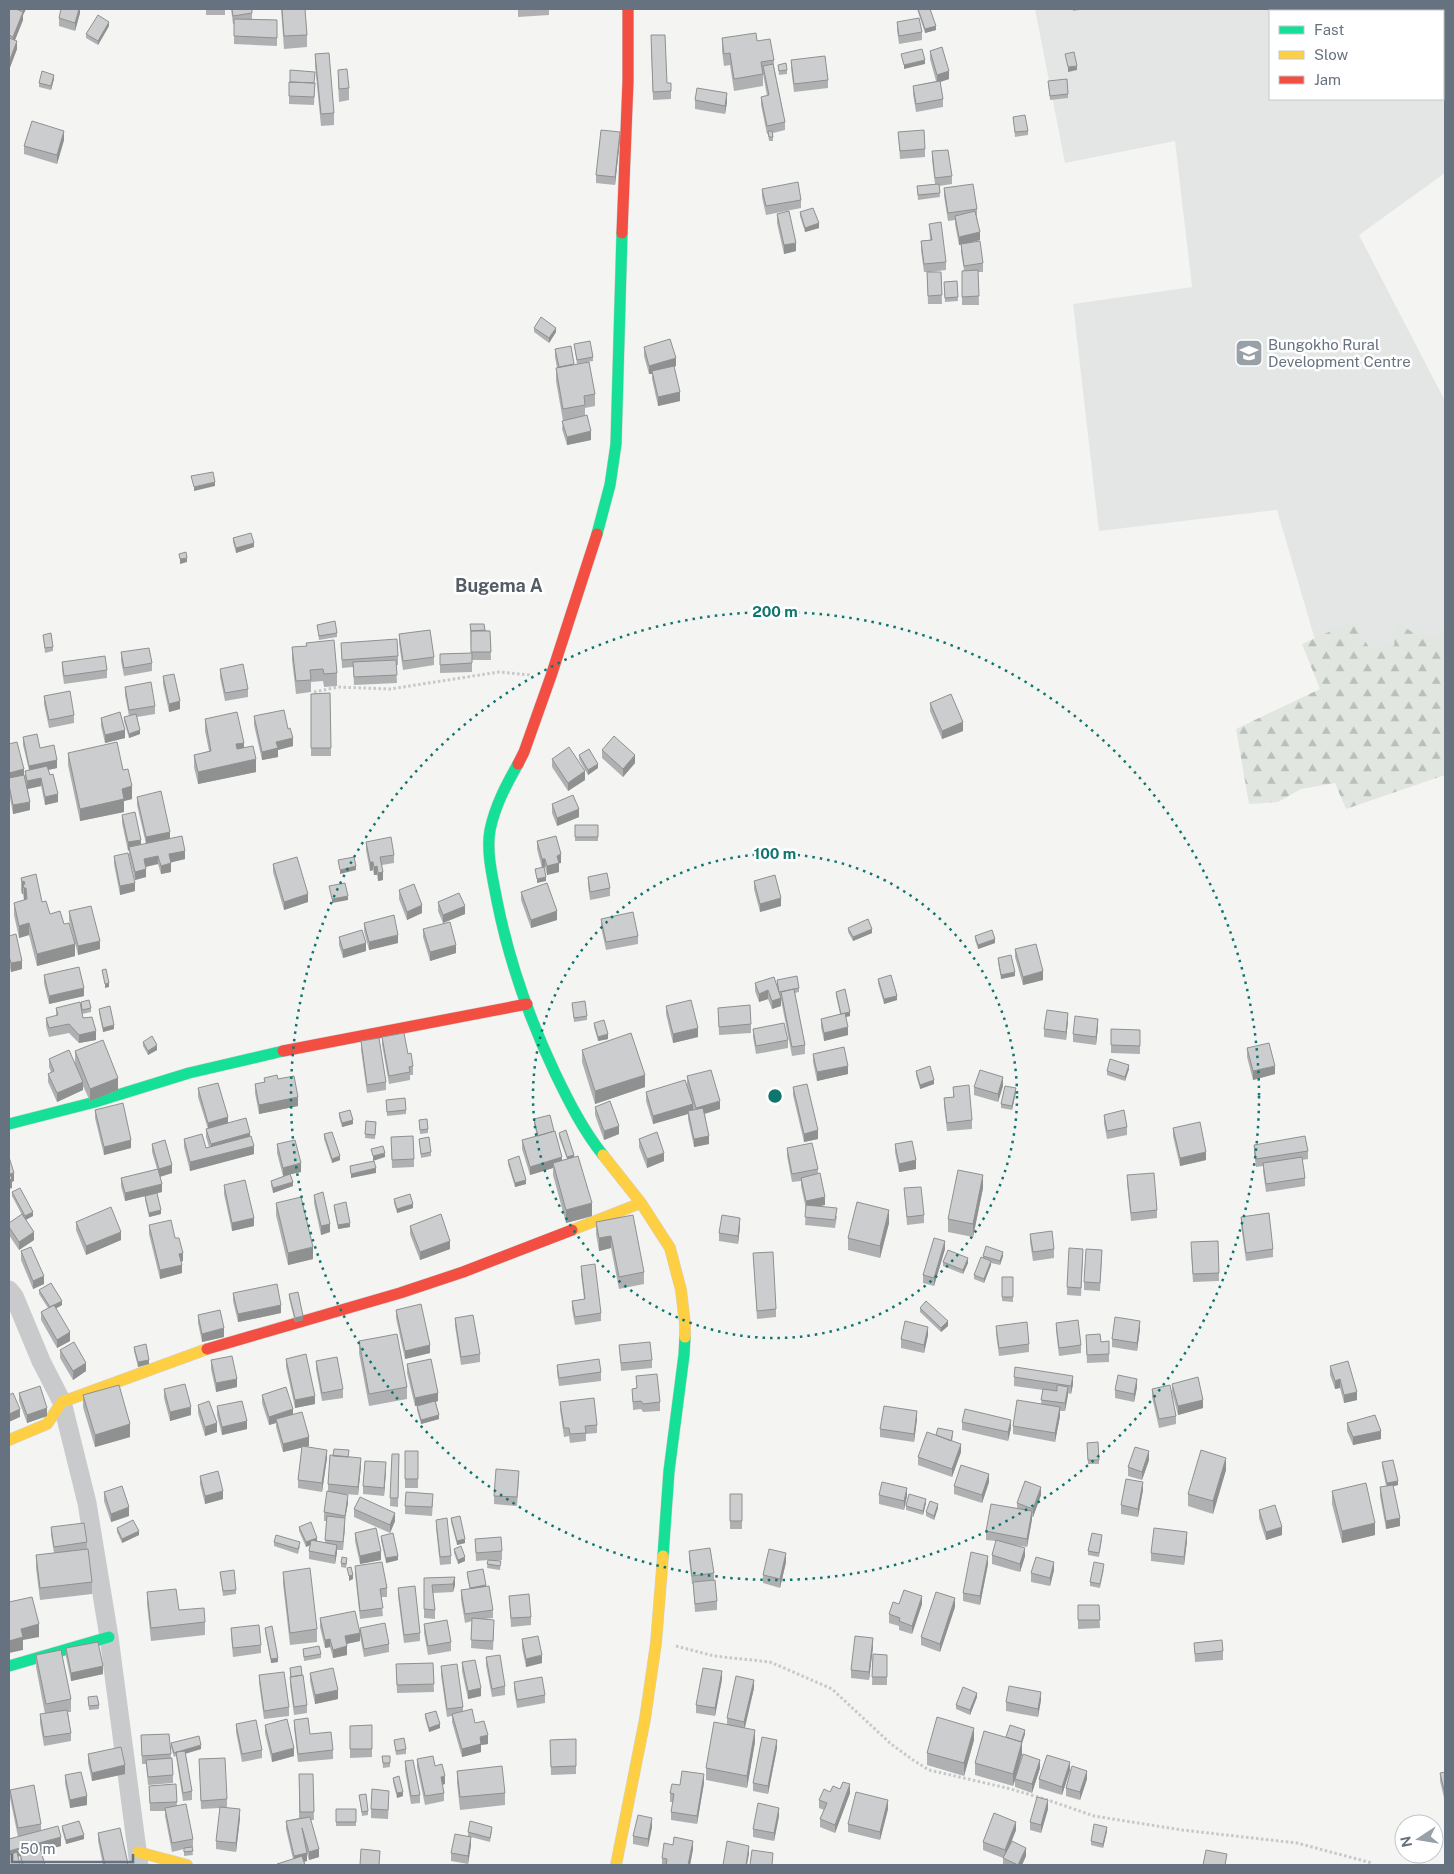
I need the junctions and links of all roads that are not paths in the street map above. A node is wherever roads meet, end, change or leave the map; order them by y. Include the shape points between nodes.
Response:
1 (628, 9) edge
2 (527, 1004) junction
3 (9, 1124) edge
4 (641, 1204) junction
5 (9, 1290) edge
6 (62, 1402) junction
7 (9, 1440) edge
8 (110, 1637) junction
9 (9, 1666) edge
10 (138, 1859) edge
11 (187, 1865) edge
12 (616, 1865) edge

1 - 2 street via 616,444 610,486 551,676 524,752 501,795 490,831 490,866 496,903 514,971
2 - 3 street via 262,1054
2 - 4 street via 566,1096 589,1136
4 - 6 street via 463,1272 200,1351
4 - 12 street via 670,1248 681,1290 685,1324 669,1471 656,1643 645,1719
5 - 6 street
6 - 7 street via 47,1424
6 - 8 street via 87,1503
8 - 9 street
8 - 10 street
10 - 11 street

